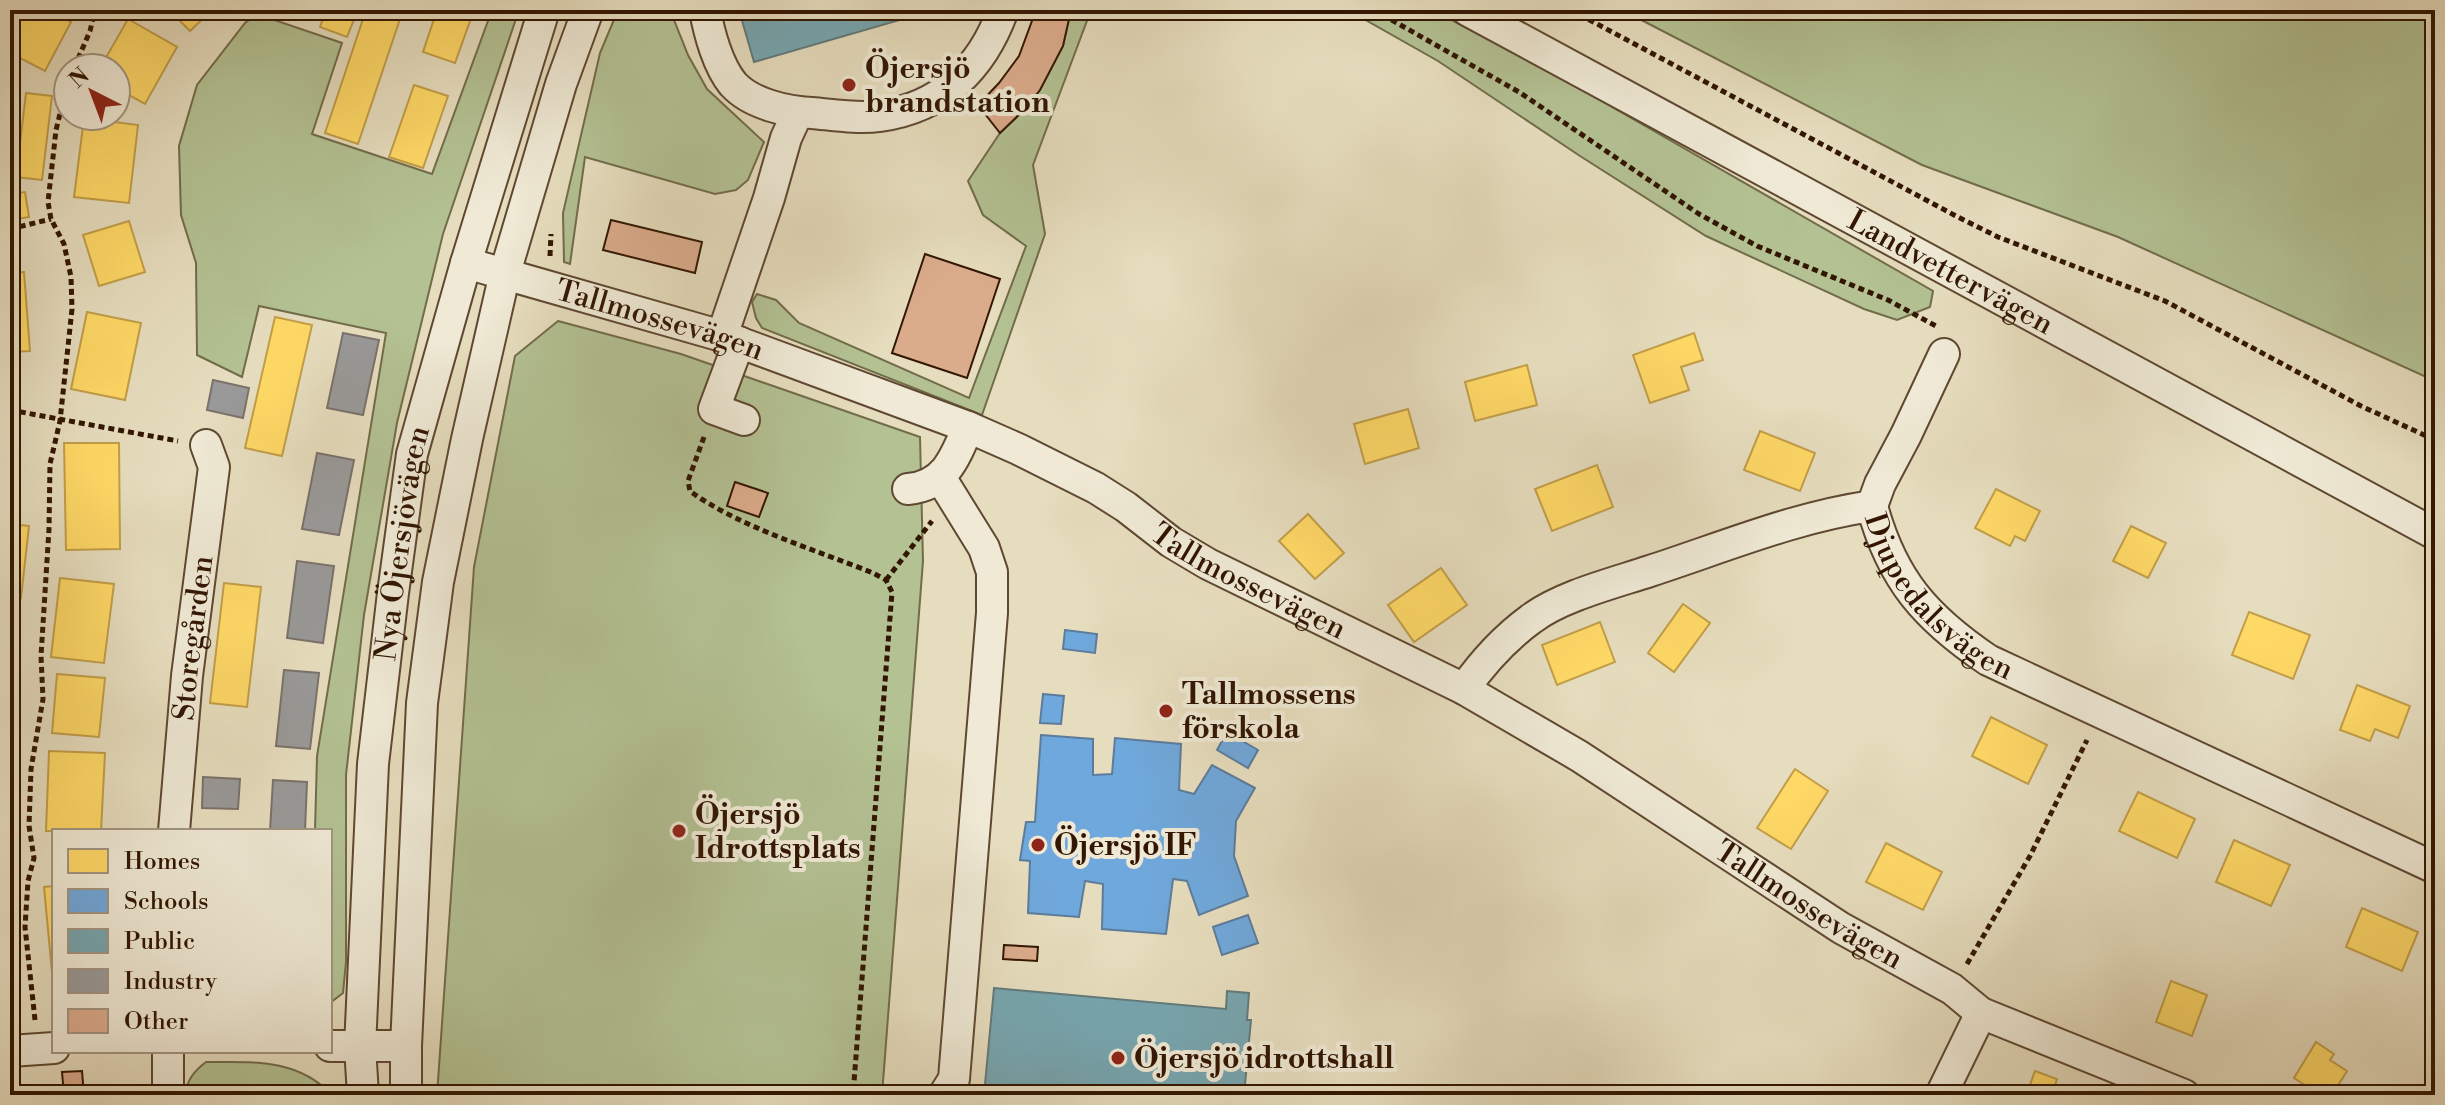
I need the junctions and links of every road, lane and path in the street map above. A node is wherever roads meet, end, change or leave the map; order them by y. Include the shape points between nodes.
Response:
1 (95, 10) edge
2 (544, 10) edge
3 (588, 10) edge
4 (705, 10) edge
5 (1003, 10) edge
6 (1374, 10) edge
7 (1467, 10) edge
8 (1571, 10) edge
9 (81, 52) edge
10 (798, 112) junction
11 (56, 132) edge
12 (51, 219) junction
13 (10, 229) edge
14 (466, 263) junction
15 (505, 273) junction
16 (731, 339) junction
17 (1944, 354) joint
18 (705, 408) junction
19 (10, 410) edge
20 (744, 420) dead end
21 (60, 421) junction
22 (968, 427) junction
23 (2435, 440) edge
24 (206, 445) joint
25 (947, 487) junction
26 (908, 489) dead end
27 (1872, 506) junction
28 (2435, 534) edge
29 (886, 580) junction
30 (1464, 689) junction
31 (2101, 713) junction
32 (174, 829) edge
33 (2435, 868) edge
34 (1952, 989) junction
35 (1981, 1013) junction
36 (345, 1046) edge
37 (406, 1046) junction
38 (34, 1049) edge
39 (168, 1053) edge
40 (168, 1095) edge
41 (363, 1095) edge
42 (406, 1095) edge
43 (853, 1095) edge
44 (944, 1095) edge
45 (1941, 1095) edge
46 (2184, 1095) edge

1 - 9 path
2 - 14 street, Nya Öjersjövägen
3 - 15 street, Nya Öjersjövägen
4 - 10 street via 734,84 752,99
5 - 10 street via 973,67 946,92 914,109 878,117
6 - 17 path via 1519,92 1699,214 1757,246 1917,314 1948,338
7 - 28 street, Landvettervägen
8 - 23 path via 1998,237 2165,301
10 - 16 street via 786,138
11 - 12 path
12 - 13 path
12 - 21 path via 64,244 71,277
14 - 15 street, Tallmossevägen
14 - 36 street, Nya Öjersjövägen via 412,454
15 - 16 street, Tallmossevägen
15 - 37 street, Nya Öjersjövägen via 438,582 422,703
16 - 18 street
16 - 22 street, Tallmossevägen
17 - 27 street
18 - 20 street
18 - 29 path via 690,491 742,520
19 - 21 path
21 - 24 path
21 - 38 path via 50,464 43,699 31,769 34,858 25,927
22 - 25 street
22 - 30 street, Tallmossevägen via 1096,488 1208,564
24 - 32 street, Storegården via 214,467
25 - 26 street
25 - 29 path via 942,509
25 - 44 street via 984,548 992,572 992,613 954,1079
27 - 30 street, Djupedalsvägen via 1793,522 1577,596 1533,617 1495,650
27 - 31 street, Djupedalsvägen via 1880,536 1902,578 1937,622 1988,660
29 - 43 path via 892,592
30 - 34 street, Tallmossevägen via 1579,756 1841,928
31 - 33 street, Djupedalsvägen
31 - 34 path via 2030,856
34 - 35 street, Tallmossevägen
35 - 45 street
35 - 46 street, Tallmossevägen
36 - 37 street
36 - 41 street, Nya Öjersjövägen
37 - 42 street, Nya Öjersjövägen
39 - 40 street

